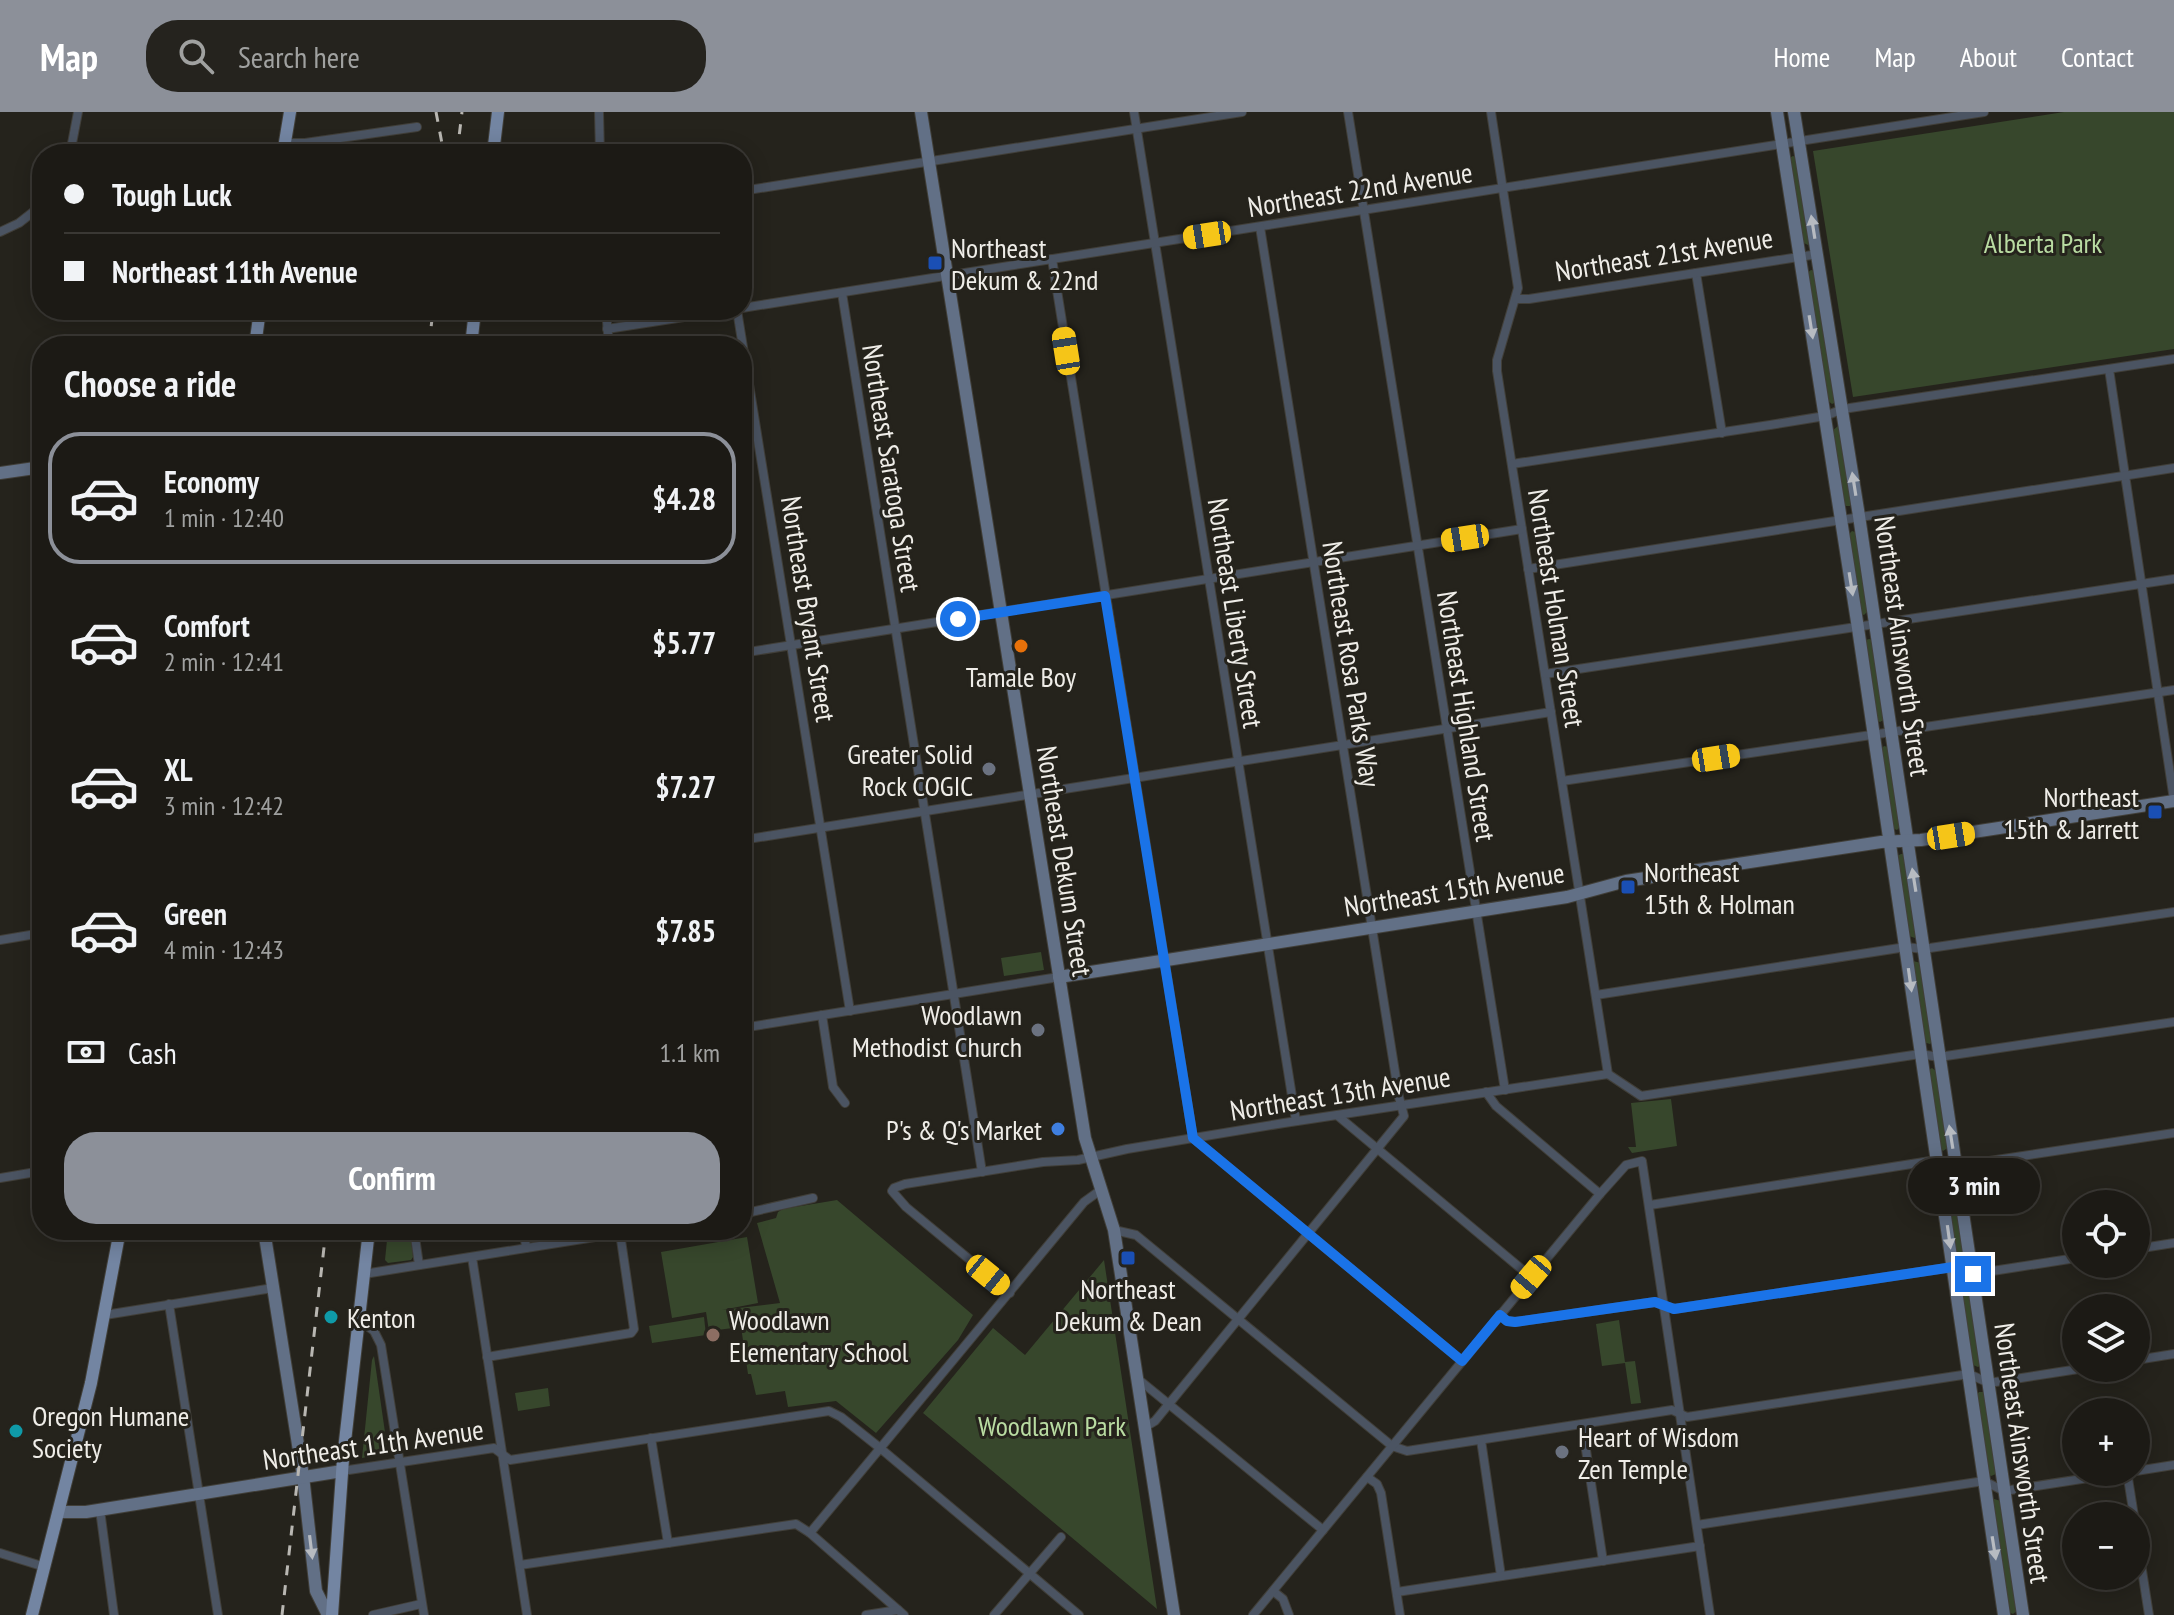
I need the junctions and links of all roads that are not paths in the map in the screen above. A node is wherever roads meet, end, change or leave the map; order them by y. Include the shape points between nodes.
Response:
1 (78, 112) edge
2 (290, 112) edge
3 (498, 112) edge
4 (599, 112) edge
5 (921, 112) edge
6 (1134, 112) edge
7 (1242, 112) edge
8 (1348, 112) edge
9 (1491, 112) edge
10 (1777, 112) edge
11 (1794, 112) edge
12 (1984, 112) edge
13 (417, 127) dead end
14 (1137, 129) junction
15 (1799, 141) junction
16 (72, 144) edge
17 (285, 144) edge
18 (302, 144) edge
19 (494, 144) edge
20 (600, 144) edge
21 (1782, 144) junction
22 (928, 161) junction
23 (1503, 188) junction
24 (752, 189) edge
25 (1364, 210) junction
26 (32, 213) edge
27 (1260, 227) junction
28 (0, 232) edge
29 (1155, 243) junction
30 (1818, 254) junction
31 (1800, 257) junction
32 (1052, 259) junction
33 (1696, 273) junction
34 (947, 276) junction
35 (842, 293) junction
36 (1516, 299) junction
37 (752, 307) edge
38 (607, 320) edge
39 (665, 320) edge
40 (607, 329) junction
41 (608, 336) edge
42 (2174, 359) edge
43 (2109, 369) junction
44 (752, 391) edge
45 (1843, 409) junction
46 (1825, 416) junction
47 (1722, 433) junction
48 (1512, 464) junction
49 (32, 468) edge
50 (2174, 468) edge
51 (0, 473) edge
52 (2125, 475) junction
53 (1859, 516) junction
54 (1842, 521) junction
55 (1522, 529) junction
56 (1418, 546) junction
57 (1314, 562) junction
58 (1528, 569) junction
59 (1209, 578) junction
60 (2174, 579) edge
61 (2141, 584) junction
62 (1105, 596) junction
63 (1001, 612) junction
64 (1875, 624) junction
65 (896, 628) junction
66 (1858, 628) junction
67 (792, 645) junction
68 (752, 651) edge
69 (1545, 674) junction
70 (2174, 690) edge
71 (2158, 693) junction
72 (1551, 712) junction
73 (1447, 728) junction
74 (1891, 733) junction
75 (1874, 734) junction
76 (1343, 745) junction
77 (1238, 762) junction
78 (1134, 778) junction
79 (1562, 781) junction
80 (1030, 794) junction
81 (2174, 801) edge
82 (925, 811) junction
83 (821, 827) junction
84 (752, 838) edge
85 (1908, 840) junction
86 (1890, 841) junction
87 (1579, 893) junction
88 (1476, 910) junction
89 (2174, 912) edge
90 (1371, 926) junction
91 (32, 935) edge
92 (0, 940) edge
93 (1267, 943) junction
94 (1906, 947) junction
95 (1923, 949) junction
96 (1163, 959) junction
97 (1059, 977) junction
98 (954, 994) junction
99 (1596, 995) junction
100 (850, 1011) junction
101 (822, 1015) junction
102 (2174, 1022) edge
103 (752, 1026) edge
104 (1920, 1054) junction
105 (1939, 1057) junction
106 (1608, 1074) junction
107 (1505, 1090) junction
108 (1486, 1092) junction
109 (845, 1103) dead end
110 (1403, 1107) junction
111 (1338, 1116) junction
112 (1296, 1121) junction
113 (2174, 1133) edge
114 (1193, 1138) junction
115 (1379, 1150) junction
116 (1092, 1158) junction
117 (1937, 1160) junction
118 (1956, 1166) junction
119 (982, 1172) junction
120 (32, 1173) edge
121 (0, 1178) edge
122 (1102, 1189) junction
123 (1600, 1194) junction
124 (813, 1198) dead end
125 (1650, 1205) junction
126 (752, 1211) edge
127 (1114, 1230) junction
128 (1309, 1234) junction
129 (118, 1240) edge
130 (266, 1240) edge
131 (368, 1240) edge
132 (415, 1240) edge
133 (525, 1240) edge
134 (576, 1240) edge
135 (621, 1240) edge
136 (2174, 1243) edge
137 (2150, 1247) edge
138 (526, 1248) junction
139 (472, 1257) junction
140 (2062, 1260) edge
141 (419, 1265) junction
142 (1953, 1267) junction
143 (364, 1274) junction
144 (1973, 1274) junction
145 (1531, 1277) junction
146 (273, 1288) junction
147 (1010, 1293) junction
148 (169, 1304) junction
149 (1664, 1306) junction
150 (105, 1315) junction
151 (1500, 1315) junction
152 (358, 1319) junction
153 (1239, 1320) junction
154 (2174, 1354) edge
155 (487, 1357) junction
156 (2150, 1358) edge
157 (1462, 1361) junction
158 (2062, 1372) edge
159 (1969, 1374) junction
160 (1138, 1379) junction
161 (1989, 1383) junction
162 (1170, 1403) junction
163 (1681, 1414) junction
164 (1582, 1424) junction
165 (1145, 1427) junction
166 (651, 1438) junction
167 (1481, 1440) junction
168 (1392, 1446) junction
169 (880, 1448) junction
170 (503, 1454) junction
171 (398, 1462) junction
172 (2174, 1465) edge
173 (2150, 1469) edge
174 (342, 1471) junction
175 (303, 1476) junction
176 (1367, 1477) junction
177 (1984, 1481) junction
178 (2062, 1482) edge
179 (2004, 1491) junction
180 (199, 1493) junction
181 (100, 1510) junction
182 (59, 1512) junction
183 (1697, 1525) junction
184 (1323, 1530) junction
185 (810, 1533) junction
186 (1061, 1537) dead end
187 (668, 1543) junction
188 (1700, 1546) junction
189 (0, 1553) edge
190 (1603, 1561) junction
191 (520, 1565) junction
192 (45, 1567) junction
193 (1029, 1573) junction
194 (1501, 1576) junction
195 (2145, 1590) edge
196 (1273, 1591) junction
197 (1397, 1592) junction
198 (421, 1604) junction
199 (901, 1613) edge
200 (32, 1615) edge
201 (114, 1615) edge
202 (218, 1615) edge
203 (330, 1615) edge
204 (373, 1615) edge
205 (424, 1615) edge
206 (527, 1615) edge
207 (866, 1615) edge
208 (994, 1615) edge
209 (1079, 1615) edge
210 (1174, 1615) edge
211 (1253, 1615) edge
212 (1289, 1615) edge
213 (1400, 1615) edge
214 (1710, 1615) edge
215 (2004, 1615) edge
216 (2023, 1615) edge
217 (2149, 1615) edge

1 - 16 street
2 - 17 main road
3 - 19 main road
4 - 20 street
5 - 22 street, Northeast Dekum Street
6 - 14 street, Northeast Liberty Street
7 - 14 street
8 - 25 street, Northeast Highland Street
9 - 23 street, Northeast Holman Street
10 - 21 street, Northeast Ainsworth Street
11 - 15 street, Northeast Ainsworth Street
12 - 15 street, Northeast 22nd Avenue
13 - 18 street
14 - 22 street
14 - 29 street, Northeast Liberty Street
15 - 21 street, Northeast 22nd Avenue
30 -> 15 street, Northeast Ainsworth Street
21 - 23 street, Northeast 22nd Avenue
21 - 31 street, Northeast Ainsworth Street
22 - 24 street
22 - 34 street, Northeast Dekum Street
23 - 25 street, Northeast 22nd Avenue
23 - 36 street, Northeast Holman Street
25 - 27 street, Northeast 22nd Avenue
25 - 56 street, Northeast Highland Street
26 - 28 street
27 - 29 street, Northeast 22nd Avenue
27 - 57 street, Northeast Rosa Parks Way
29 - 32 street, Northeast 22nd Avenue
29 - 59 street, Northeast Liberty Street
30 - 31 street, Northeast 21st Avenue
30 - 45 street, Northeast Ainsworth Street
31 - 33 street, Northeast 21st Avenue
31 -> 46 street, Northeast Ainsworth Street
32 - 34 street, Northeast 22nd Avenue
32 - 62 street
33 - 36 street, Northeast 21st Avenue
33 - 47 street
34 - 35 street, Northeast 22nd Avenue
34 - 63 street, Northeast Dekum Street
35 - 37 street, Northeast 22nd Avenue
35 - 65 street, Northeast Saratoga Street
36 - 48 street, Northeast Holman Street via 1497,360
38 - 40 street
39 - 40 street
40 - 41 street
42 - 43 street
43 - 45 street
43 - 52 street
44 - 67 street, Northeast Bryant Street
45 - 46 street
53 -> 45 street, Northeast Ainsworth Street
46 - 47 street
46 - 54 street, Northeast Ainsworth Street
47 - 48 street
48 - 55 street, Northeast Holman Street
49 - 51 street
50 - 52 street
52 - 53 street
52 - 61 street
53 - 54 street
53 - 64 street, Northeast Ainsworth Street
54 - 58 street
54 -> 66 street, Northeast Ainsworth Street
55 - 56 street
55 - 58 street, Northeast Holman Street
56 - 57 street
56 - 73 street, Northeast Highland Street
57 - 59 street
57 - 76 street, Northeast Rosa Parks Way
58 - 69 street, Northeast Holman Street
59 - 62 street
59 - 77 street, Northeast Liberty Street
60 - 61 street
61 - 64 street
61 - 71 street
62 - 63 street
62 - 78 street
63 - 65 street
63 - 80 street, Northeast Dekum Street
64 - 66 street
64 - 74 street, Northeast Ainsworth Street
65 - 67 street
65 - 82 street, Northeast Saratoga Street
66 - 69 street
66 - 75 street, Northeast Ainsworth Street
67 - 68 street
67 - 83 street, Northeast Bryant Street
69 - 72 street, Northeast Holman Street
70 - 71 street
71 - 74 street
71 - 81 street
72 - 73 street
72 - 79 street, Northeast Holman Street
73 - 76 street
73 - 88 street, Northeast Highland Street
74 - 75 street
74 - 85 street, Northeast Ainsworth Street
75 - 79 street
75 - 86 street, Northeast Ainsworth Street
76 - 77 street
76 - 90 street, Northeast Rosa Parks Way
77 - 78 street
77 - 93 street, Northeast Liberty Street
78 - 80 street
78 - 96 street
79 - 87 street, Northeast Holman Street
80 - 82 street
80 - 97 street, Northeast Dekum Street
81 - 85 street, Northeast 15th Avenue
82 - 83 street
82 - 98 street, Northeast Saratoga Street
83 - 84 street
83 - 100 street, Northeast Bryant Street
85 - 86 street, Northeast 15th Avenue
95 -> 85 street, Northeast Ainsworth Street
86 - 87 street, Northeast 15th Avenue via 1626,881
86 - 94 street, Northeast Ainsworth Street
87 - 88 street, Northeast 15th Avenue
87 - 99 street, Northeast Holman Street
88 - 90 street, Northeast 15th Avenue
88 - 107 street, Northeast Highland Street
89 - 95 street
90 - 93 street, Northeast 15th Avenue
90 - 110 street, Northeast Rosa Parks Way
91 - 92 street
93 - 96 street, Northeast 15th Avenue
93 - 112 street, Northeast Liberty Street
94 - 95 street
94 - 99 street
94 -> 104 street, Northeast Ainsworth Street
95 - 105 street, Northeast Ainsworth Street
96 - 97 street, Northeast 15th Avenue
96 - 114 street
97 - 98 street, Northeast 15th Avenue
97 - 116 street, Northeast Dekum Street
98 - 100 street, Northeast 15th Avenue
98 - 119 street, Northeast Saratoga Street
99 - 106 street, Northeast Holman Street
100 - 101 street, Northeast 15th Avenue
101 - 103 street, Northeast 15th Avenue
101 - 109 street via 833,1087
102 - 105 street
104 - 105 street
104 - 106 street via 1641,1096
104 - 117 street, Northeast Ainsworth Street
118 -> 105 street, Northeast Ainsworth Street
106 - 107 street, Northeast 13th Avenue
107 - 108 street, Northeast 13th Avenue
108 - 110 street, Northeast 13th Avenue
108 - 123 street
110 - 111 street, Northeast 13th Avenue
110 - 115 street via 1403,1118
111 - 112 street, Northeast 13th Avenue
111 - 115 street
112 - 114 street, Northeast 13th Avenue
113 - 118 street
114 - 116 street, Northeast 13th Avenue
114 - 128 street
115 - 128 street
115 - 145 street
116 - 119 street, Northeast 13th Avenue
116 - 122 street, Northeast Dekum Street
117 - 118 street
117 - 125 street
117 -> 142 street, Northeast Ainsworth Street
118 - 144 street, Northeast Ainsworth Street
119 - 147 street, Northeast 13th Avenue via 905,1184 892,1191
120 - 121 street
122 - 127 street, Northeast Dekum Street
122 - 147 street via 1084,1202
123 - 125 street via 1626,1165 1642,1161
123 - 145 street
124 - 126 street
125 - 149 street
127 - 153 street via 1136,1235
127 - 160 street, Northeast Dekum Street
128 - 153 street
128 - 157 street
129 - 150 main road
130 - 146 street
131 - 143 main road
132 - 141 street
133 - 138 street
134 - 138 street
135 - 155 street via 634,1329 625,1335
136 - 137 street
138 - 139 street
139 - 141 street
139 - 155 street
140 - 144 street
141 - 143 street
142 - 144 street
142 - 149 street via 1674,1309
142 - 159 street, Northeast Ainsworth Street
143 - 152 main road
144 - 161 street, Northeast Ainsworth Street
145 - 151 street
146 - 148 street
146 - 175 street
147 - 169 street
148 - 150 street
148 - 180 street
149 - 151 street via 1655,1302 1515,1322
149 - 163 street
150 - 182 main road
151 - 157 street
152 - 171 street via 374,1331 381,1345
152 - 174 main road
153 - 162 street
153 - 168 street
154 - 156 street
155 - 170 street
157 - 168 street
158 - 161 street
159 - 161 street
159 - 163 street
159 - 177 street, Northeast Ainsworth Street
160 - 162 street
160 - 165 street, Northeast Dekum Street
161 - 179 street, Northeast Ainsworth Street
162 - 165 street
162 - 184 street
163 - 164 street via 1672,1410
163 - 183 street
164 - 167 street
164 - 190 street
165 - 210 street, Northeast Dekum Street
166 - 169 street, Northeast 11th Avenue via 833,1412
166 - 170 street, Northeast 11th Avenue via 510,1460
166 - 187 street
167 - 168 street via 1412,1450
167 - 194 street
168 - 176 street
169 - 185 street
169 - 193 street
170 - 171 street, Northeast 11th Avenue via 494,1448
170 - 191 street
171 - 174 street, Northeast 11th Avenue
171 - 198 street
172 - 173 street
174 - 175 street, Northeast 11th Avenue
174 - 203 main road
175 - 180 street, Northeast 11th Avenue
175 -> 203 street via 316,1591
176 - 184 street
176 - 197 street via 1381,1493
177 - 179 street
177 - 183 street
177 -> 215 street, Northeast Ainsworth Street
178 - 179 street
179 - 216 street, Northeast Ainsworth Street
180 - 181 street, Northeast 11th Avenue
180 - 202 street
181 - 182 street, Northeast 11th Avenue
181 - 201 street
182 - 192 main road
183 - 188 street
184 - 196 street
185 - 187 street via 796,1524
185 - 199 street
186 - 193 street
187 - 191 street
188 - 190 street
188 - 214 street
189 - 192 street
190 - 194 street
191 - 206 street
192 - 200 main road
193 - 208 street
193 - 209 street
194 - 197 street
195 - 217 street
196 - 211 street
196 - 212 street
197 - 213 street
198 - 204 street
198 - 205 street
199 - 207 street

